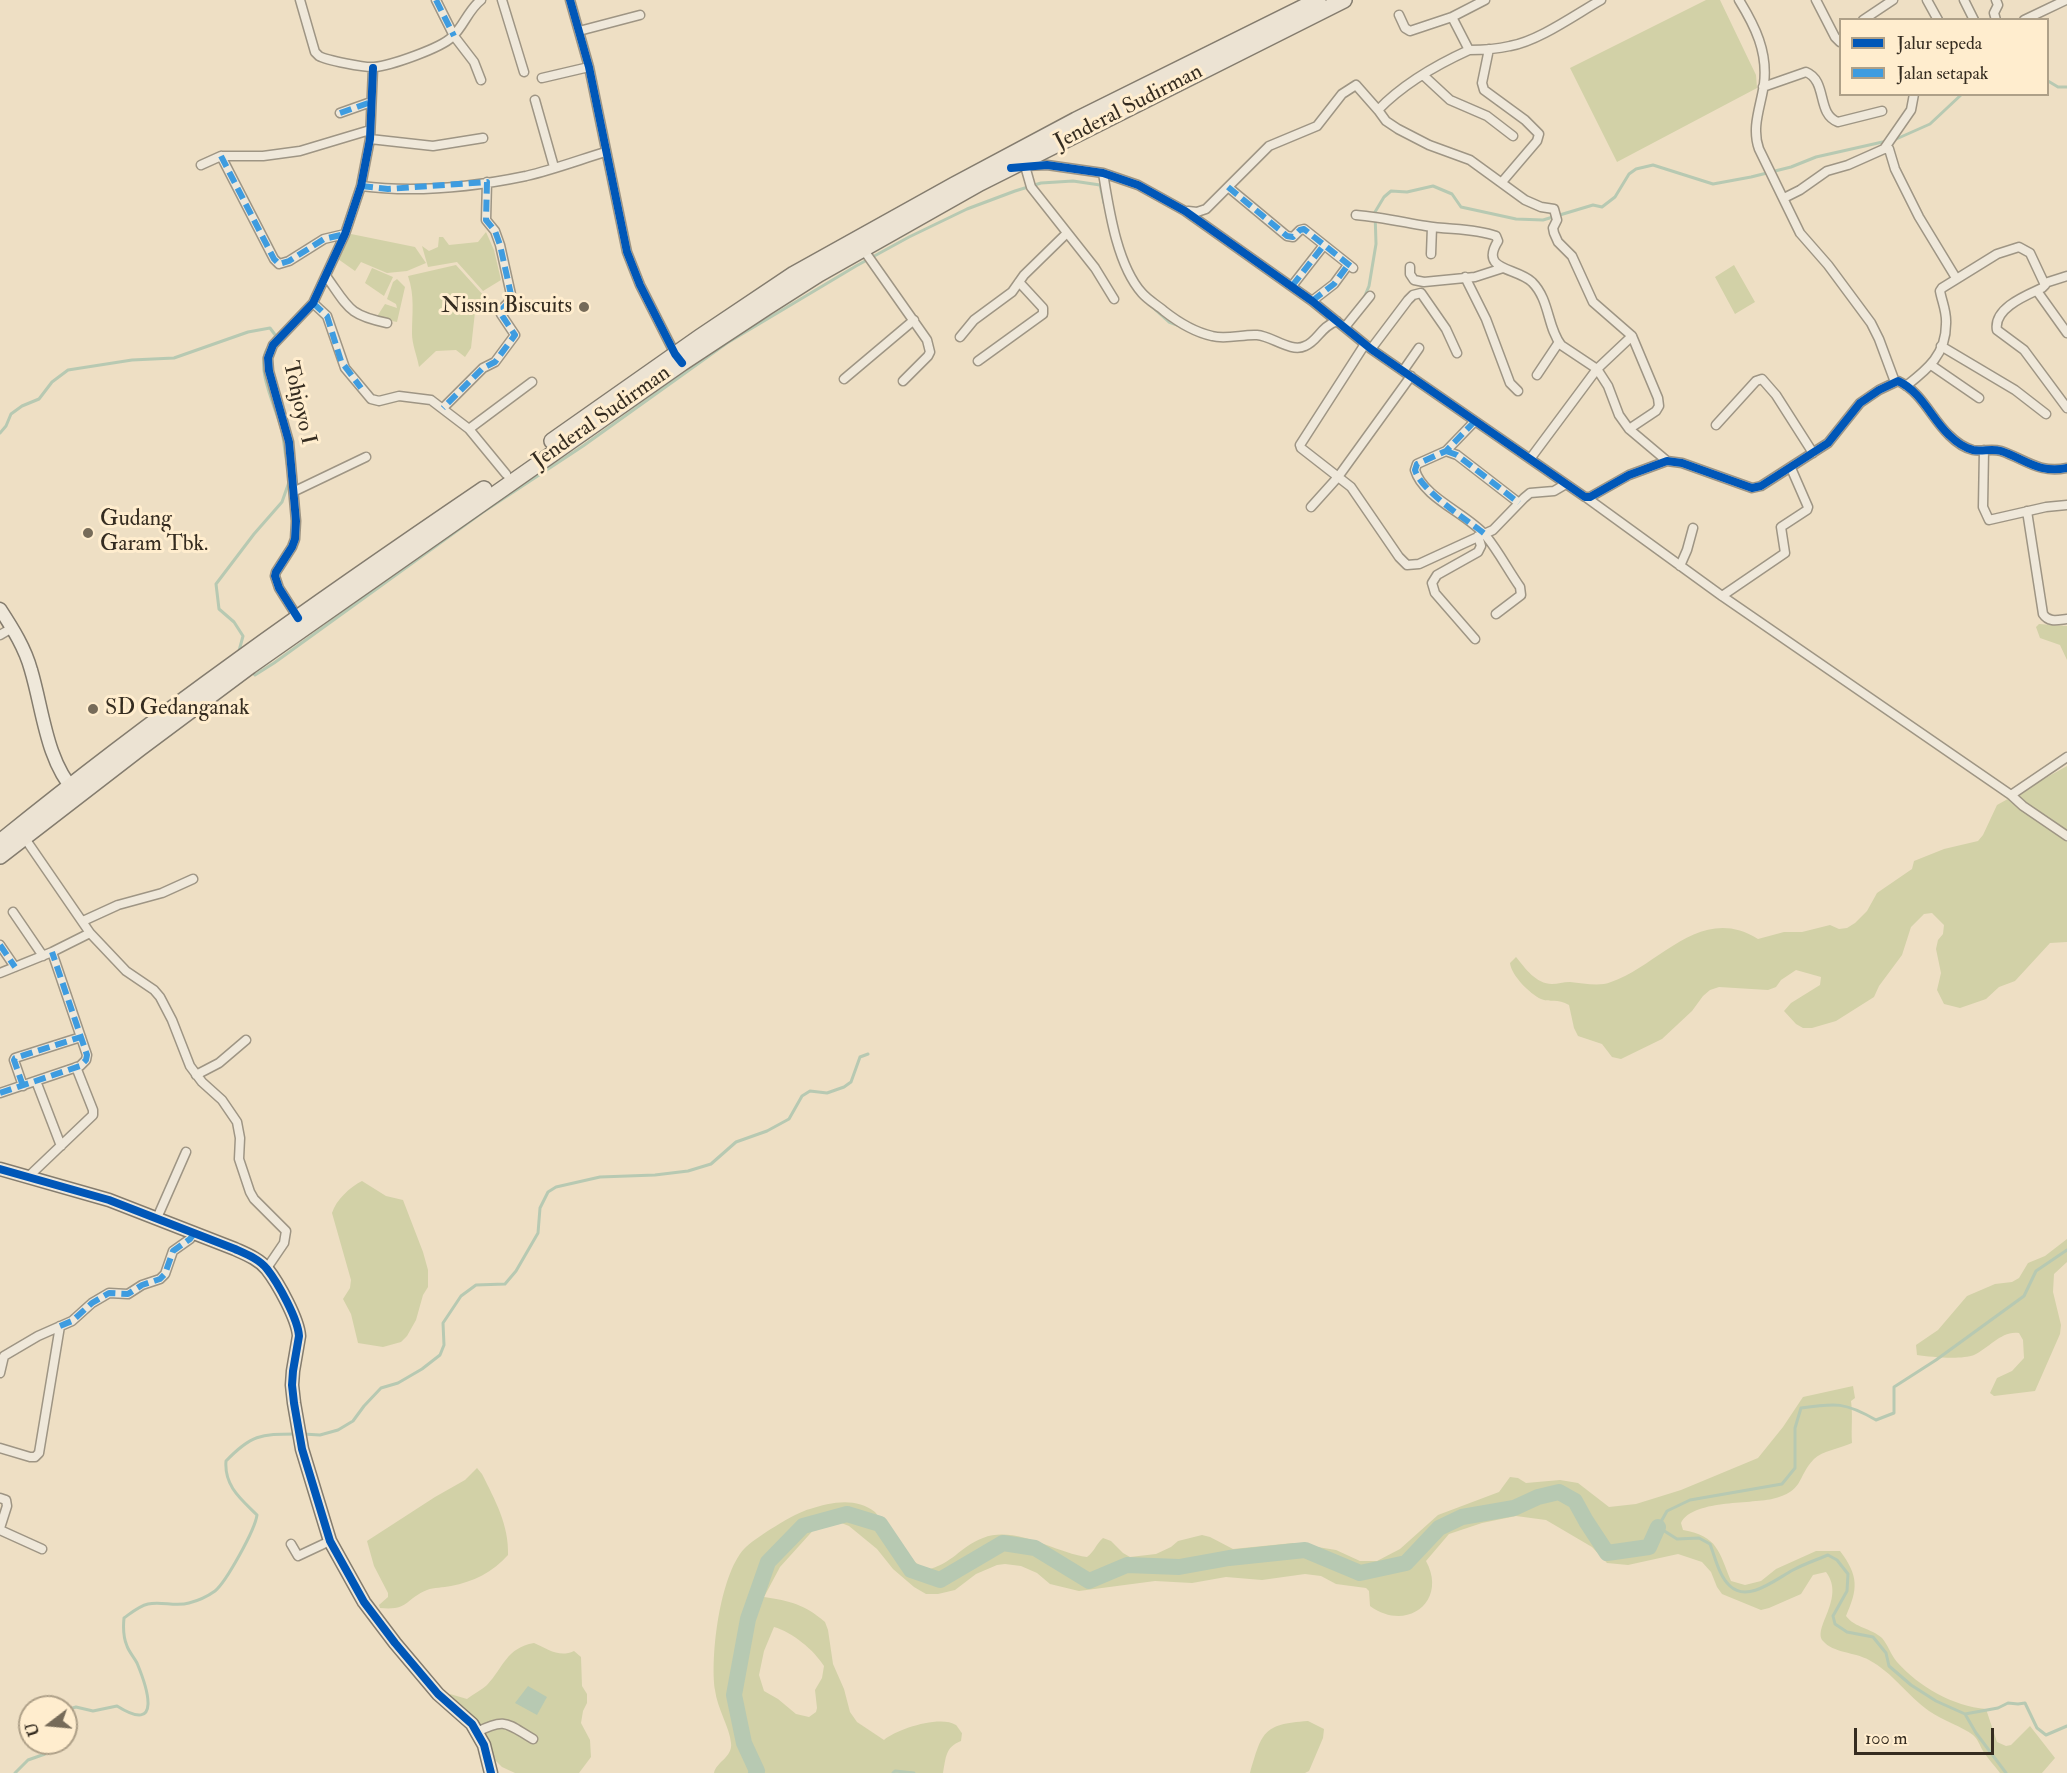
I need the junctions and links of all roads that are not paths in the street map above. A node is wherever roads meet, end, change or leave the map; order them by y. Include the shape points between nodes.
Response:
1 (300, 0) edge
2 (436, 0) edge
3 (481, 0) edge
4 (502, 0) edge
5 (570, 0) edge
6 (1318, 0) edge
7 (1344, 0) edge
8 (1485, 0) edge
9 (1601, 0) edge
10 (1738, 0) edge
11 (1815, 0) edge
12 (1875, 0) edge
13 (1893, 0) edge
14 (1927, 0) edge
15 (1964, 0) edge
16 (1996, 0) edge
17 (2066, 0) edge
18 (1880, 9) junction
19 (640, 15) dead end
20 (1399, 15) dead end
21 (1452, 17) junction
22 (1866, 18) edge
23 (1937, 18) edge
24 (1973, 18) edge
25 (1995, 18) edge
26 (2028, 18) edge
27 (579, 32) junction
28 (454, 36) junction
29 (1839, 41) edge
30 (1489, 49) junction
31 (1469, 50) junction
32 (589, 67) junction
33 (373, 68) junction
34 (524, 72) dead end
35 (1423, 75) junction
36 (542, 78) dead end
37 (482, 80) dead end
38 (1763, 87) junction
39 (1914, 96) edge
40 (535, 100) dead end
41 (371, 102) junction
42 (1378, 110) junction
43 (1882, 111) dead end
44 (340, 113) dead end
45 (370, 134) junction
46 (1513, 136) dead end
47 (483, 138) dead end
48 (1884, 149) junction
49 (605, 152) junction
50 (221, 156) junction
51 (201, 165) dead end
52 (554, 167) junction
53 (1018, 167) junction
54 (1103, 173) junction
55 (487, 182) junction
56 (1502, 182) junction
57 (361, 186) junction
58 (1228, 187) junction
59 (1784, 198) junction
60 (1185, 211) junction
61 (1356, 214) dead end
62 (1432, 226) junction
63 (1067, 233) junction
64 (345, 234) junction
65 (1324, 245) junction
66 (863, 249) junction
67 (1431, 254) dead end
68 (1410, 267) dead end
69 (1503, 268) junction
70 (326, 276) junction
71 (2067, 276) edge
72 (1465, 277) junction
73 (1956, 278) junction
74 (1019, 282) junction
75 (2044, 283) junction
76 (1292, 286) junction
77 (2037, 291) junction
78 (1370, 296) dead end
79 (1114, 299) dead end
80 (1312, 301) junction
81 (313, 303) junction
82 (914, 320) junction
83 (1337, 321) junction
84 (387, 323) dead end
85 (1345, 327) junction
86 (2067, 333) edge
87 (960, 336) dead end
88 (1632, 336) junction
89 (1559, 342) junction
90 (1941, 346) junction
91 (1368, 347) junction
92 (1419, 348) dead end
93 (1457, 353) dead end
94 (678, 359) junction
95 (978, 361) dead end
96 (1931, 365) junction
97 (1598, 369) junction
98 (1407, 373) junction
99 (1537, 375) dead end
100 (844, 379) dead end
101 (903, 381) dead end
102 (532, 382) dead end
103 (1895, 382) junction
104 (1906, 386) junction
105 (1518, 391) dead end
106 (1979, 398) dead end
107 (443, 408) junction
108 (2067, 408) edge
109 (2046, 414) dead end
110 (1475, 421) junction
111 (1716, 425) dead end
112 (469, 429) junction
113 (1629, 429) junction
114 (1984, 450) junction
115 (1446, 451) junction
116 (1813, 453) junction
117 (366, 457) dead end
118 (1530, 459) junction
119 (1667, 461) junction
120 (1791, 468) junction
121 (2067, 468) edge
122 (506, 474) junction
123 (1338, 477) junction
124 (1566, 484) junction
125 (295, 491) junction
126 (1587, 498) junction
127 (1519, 503) junction
128 (2067, 505) edge
129 (1311, 507) dead end
130 (2026, 511) junction
131 (442, 524) junction
132 (1693, 528) dead end
133 (1481, 535) junction
134 (1680, 566) junction
135 (1722, 596) junction
136 (0, 609) edge
137 (1496, 614) dead end
138 (298, 618) junction
139 (2067, 619) edge
140 (12, 628) junction
141 (285, 634) junction
142 (0, 635) edge
143 (1475, 639) dead end
144 (2067, 757) edge
145 (74, 790) junction
146 (2011, 795) junction
147 (2067, 836) edge
148 (24, 837) junction
149 (0, 842) edge
150 (0, 856) edge
151 (193, 879) dead end
152 (13, 912) dead end
153 (83, 921) junction
154 (90, 933) junction
155 (0, 945) edge
156 (52, 952) junction
157 (43, 956) junction
158 (15, 967) junction
159 (0, 973) edge
160 (81, 1037) junction
161 (246, 1040) dead end
162 (76, 1067) junction
163 (196, 1075) junction
164 (36, 1081) junction
165 (23, 1086) junction
166 (0, 1093) edge
167 (61, 1146) junction
168 (186, 1152) dead end
169 (0, 1169) edge
170 (28, 1177) junction
171 (157, 1218) junction
172 (195, 1232) junction
173 (267, 1268) junction
174 (60, 1326) junction
175 (0, 1372) edge
176 (0, 1448) edge
177 (0, 1498) edge
178 (0, 1529) edge
179 (330, 1541) junction
180 (291, 1544) dead end
181 (42, 1549) dead end
182 (477, 1732) junction
183 (533, 1739) dead end
184 (490, 1767) edge

1 - 33 street via 317,55
2 - 28 street
3 - 28 street
4 - 34 street
5 - 27 street
6 - 94 highway, Jenderal Sudirman via 1077,120 794,274
7 - 53 highway, Jenderal Sudirman
8 - 21 street
9 - 30 street via 1527,41
10 - 38 street via 1763,49
11 - 29 street
12 - 18 street
13 - 18 street
14 - 23 street
15 - 24 street
16 - 25 street
17 - 26 street
18 - 22 street
19 - 27 street
20 - 21 street via 1408,31
21 - 31 street
27 - 32 street
28 - 33 street via 433,49
28 - 37 street
30 - 31 street
30 - 56 street via 1484,90 1539,134
31 - 35 street
32 - 36 street
32 - 49 street
33 - 41 street, Tohjoyo I
35 - 42 street
35 - 46 street via 1450,100 1487,117
38 - 43 street via 1806,72 1812,74 1821,88 1833,121
38 - 59 street via 1756,141
39 - 48 street via 1911,110
40 - 52 street
41 - 44 street
41 - 45 street, Tohjoyo I
42 - 56 street via 1389,124 1429,146 1470,160
42 - 58 street via 1353,85 1317,126 1269,146
45 - 47 street via 433,146
45 - 50 street via 300,151
45 - 57 street, Tohjoyo I
48 - 59 street via 1827,171
48 - 73 street via 1891,150 1895,169 1915,210
49 - 52 street
49 - 94 street via 631,264
50 - 51 street
50 - 64 street via 279,264 321,241
52 - 55 street
53 - 54 street via 1047,165
53 - 63 street
53 - 66 highway, Jenderal Sudirman via 980,183
54 - 60 street via 1138,185
54 - 83 street via 1113,229 1130,274 1143,294 1173,318 1214,337 1265,335 1299,348
55 - 57 street via 388,189
55 - 107 street via 486,220 500,245 512,299 501,311 514,338 495,362 483,368
56 - 88 street via 1525,200 1554,209 1554,233 1572,256 1593,302
57 - 64 street, Tohjoyo I
58 - 60 street via 1206,209
58 - 65 street via 1289,238 1304,229
59 - 103 street via 1800,233 1870,323
60 - 76 street
61 - 62 street
62 - 67 street
62 - 69 street via 1496,236 1498,241 1491,256
63 - 74 street
63 - 79 street
64 - 70 street, Tohjoyo I
65 - 76 street
65 - 80 street via 1350,266
66 - 82 street
66 - 94 highway, Jenderal Sudirman
68 - 72 street via 1412,277 1418,281
69 - 72 street
69 - 89 street via 1534,284 1546,304
70 - 81 street, Tohjoyo I
70 - 84 street via 351,311
71 - 75 street
72 - 105 street via 1510,383
73 - 75 street via 1997,254 2019,247 2030,252
73 - 90 street via 1940,291 1946,324
74 - 87 street
74 - 95 street via 1043,308 1043,314
75 - 77 street
76 - 80 street
77 - 86 street
77 - 108 street via 2008,307 1997,330 2024,350
78 - 85 street
80 - 83 street
81 - 107 street via 327,316 345,368 371,399 425,398
81 - 125 street, Tohjoyo I via 273,345 268,358 287,431
82 - 100 street
82 - 101 street via 930,352
83 - 85 street
85 - 91 street
88 - 97 street
88 - 113 street via 1659,406
89 - 97 street
89 - 99 street
90 - 96 street
90 - 109 street via 2015,390
91 - 93 street via 1408,300 1421,293
91 - 98 street
91 - 123 street via 1300,443 1301,448
92 - 98 street
94 - 122 highway, Jenderal Sudirman
94 - 131 highway, Jenderal Sudirman
96 - 104 street
96 - 106 street
97 - 113 street
97 - 118 street
98 - 110 street
98 - 123 street
102 - 112 street
103 - 104 street
103 - 116 street via 1860,403 1833,438
104 - 114 street via 1948,434 1970,449
107 - 112 street
110 - 115 street
110 - 118 street
111 - 116 street via 1762,379
112 - 122 street
113 - 119 street
114 - 121 street via 2001,451 2035,467
114 - 130 street via 1985,516 1993,520
115 - 127 street via 1457,455
115 - 133 street via 1417,464 1416,474 1428,490
116 - 120 street
117 - 125 street
118 - 124 street
119 - 120 street via 1752,488
119 - 126 street via 1629,474
120 - 135 street via 1808,507 1781,527 1785,552
122 - 131 highway, Jenderal Sudirman
123 - 129 street
123 - 133 street via 1352,487 1407,565 1419,564
124 - 126 street
124 - 127 street via 1554,491 1530,494
125 - 138 street, Tohjoyo I via 295,540 275,576
126 - 134 street
127 - 133 street via 1498,525
128 - 130 street
130 - 139 street via 2043,614 2051,620
131 - 138 highway, Jenderal Sudirman
131 - 141 highway, Jenderal Sudirman
132 - 134 street
133 - 137 street via 1504,561 1522,591
133 - 143 street via 1478,552 1437,575 1432,584
134 - 135 street
135 - 146 street
136 - 140 street
138 - 141 highway, Jenderal Sudirman
140 - 142 street
140 - 145 street via 31,669 51,746
141 - 145 highway, Jenderal Sudirman via 250,666
144 - 146 street
145 - 148 highway, Jenderal Sudirman
145 - 149 highway, Jenderal Sudirman
146 - 147 street
148 - 150 highway, Jenderal Sudirman
148 - 153 street
151 - 153 street
152 - 157 street
153 - 154 street
154 - 156 street
154 - 163 street via 126,971 160,997
155 - 158 street
156 - 157 street
156 - 160 street
157 - 158 street
158 - 159 street
160 - 162 street via 87,1055 84,1064
160 - 165 street via 15,1058
161 - 163 street via 219,1063
162 - 164 street
162 - 167 street via 93,1113
163 - 173 street via 233,1114 241,1168 250,1192 286,1231 284,1243
164 - 165 street
164 - 167 street
165 - 166 street
167 - 170 street
168 - 171 street
169 - 170 street
170 - 171 street
171 - 172 street
172 - 173 street via 249,1255
172 - 174 street via 173,1251 160,1279 128,1294 109,1293
173 - 179 street via 299,1329 292,1385 296,1413 305,1460
174 - 175 street via 4,1356
174 - 176 street via 39,1454 30,1458
177 - 178 street via 8,1506
178 - 181 street
179 - 180 street via 298,1556
179 - 182 street via 364,1602 395,1643
182 - 183 street via 504,1722
182 - 184 street

